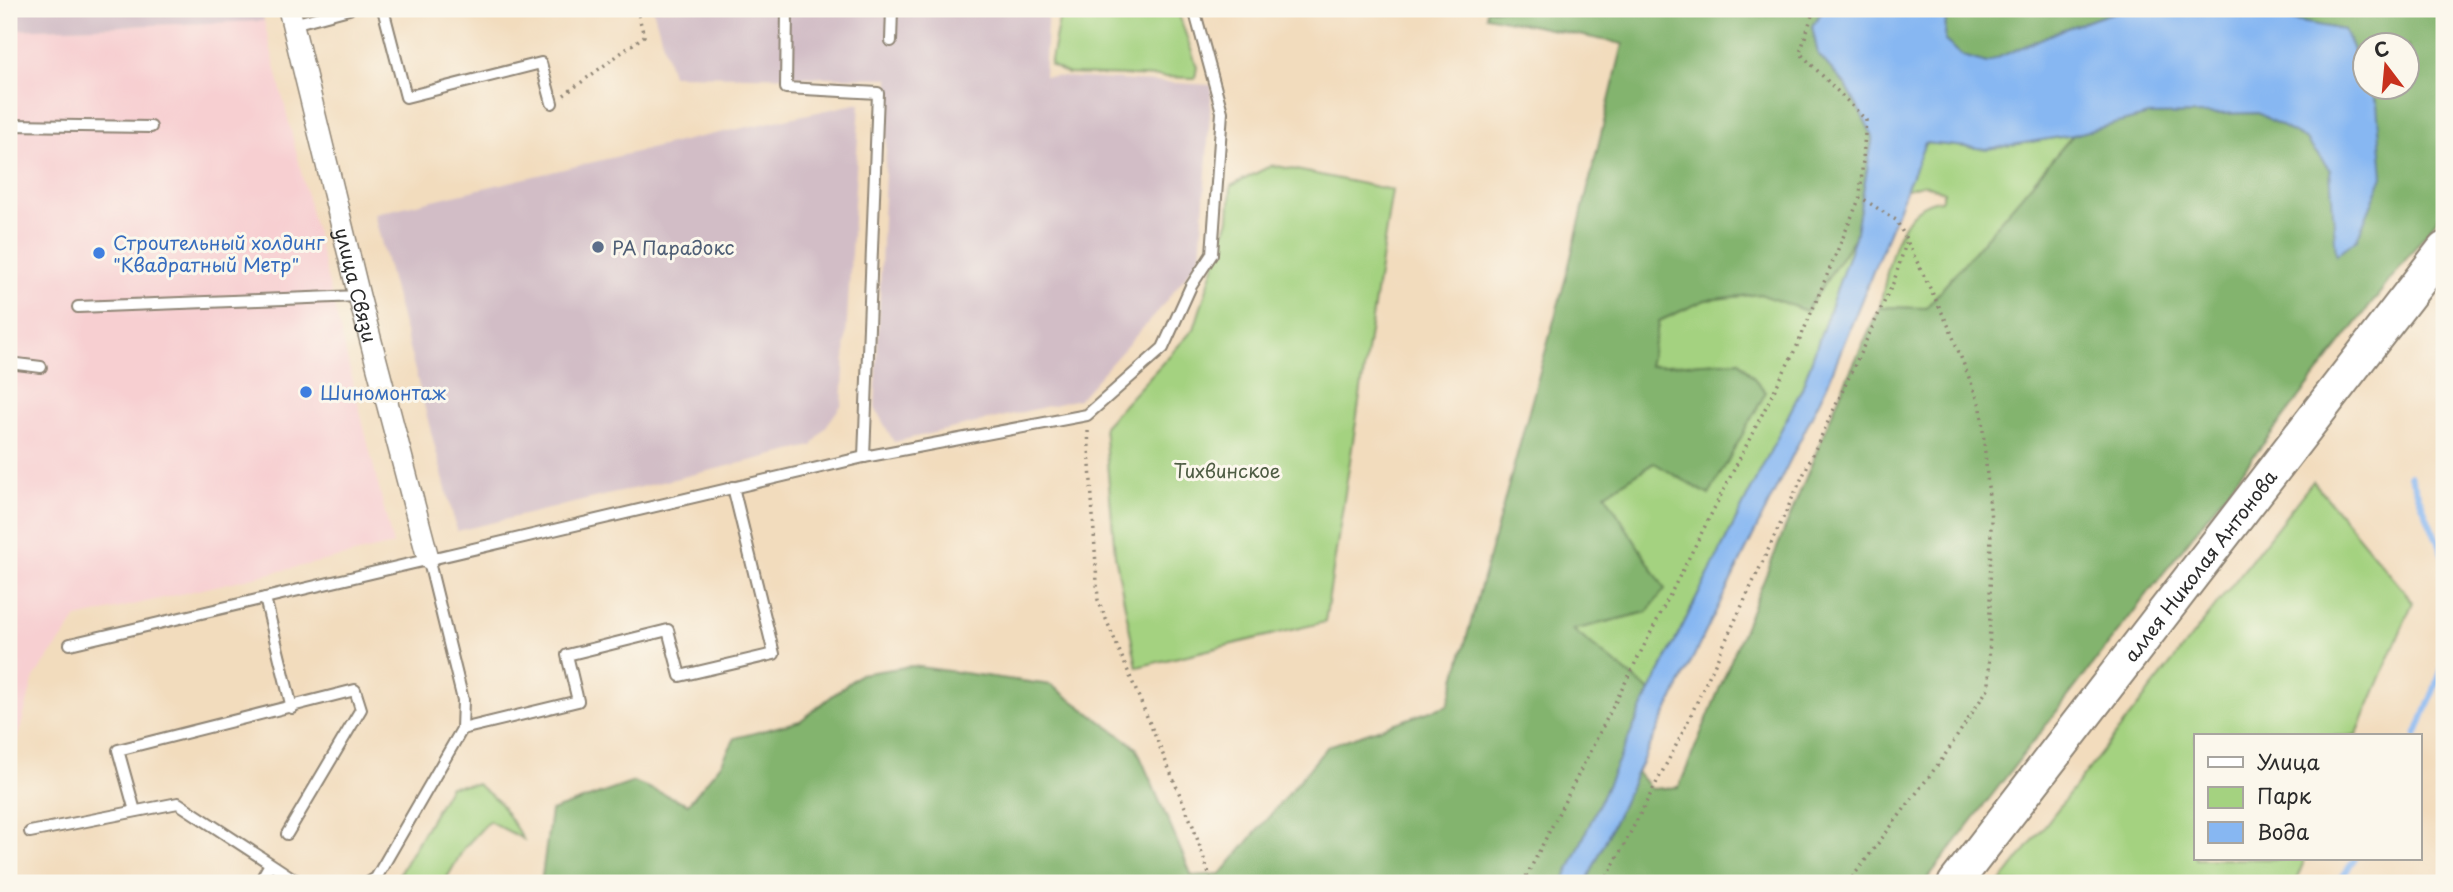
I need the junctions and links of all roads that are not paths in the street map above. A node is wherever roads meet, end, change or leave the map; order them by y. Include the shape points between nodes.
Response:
1 (349, 9) edge
2 (383, 9) edge
3 (787, 9) edge
4 (892, 9) edge
5 (1194, 9) edge
6 (291, 16) edge
7 (891, 41) dead end
8 (552, 103) road end
9 (9, 125) edge
10 (151, 127) dead end
11 (2444, 249) edge
12 (359, 296) junction
13 (78, 307) dead end
14 (9, 363) edge
15 (41, 367) dead end
16 (864, 457) junction
17 (733, 487) junction
18 (428, 558) junction
19 (264, 598) junction
20 (70, 644) dead end
21 (292, 708) junction
22 (462, 729) junction
23 (135, 811) junction
24 (30, 832) dead end
25 (288, 834) dead end
26 (270, 864) junction
27 (373, 881) edge
28 (259, 883) edge
29 (300, 883) edge
30 (1955, 883) edge

1 - 6 lane
2 - 8 lane via 406,97 541,63
3 - 16 lane via 786,88 878,93
4 - 7 lane
5 - 16 lane via 1222,112 1212,254 1191,286 1163,348 1087,415
6 - 12 street, улица Связи
9 - 10 lane
11 - 30 main road, аллея Николая Антонова
12 - 13 lane
12 - 18 street, улица Связи
14 - 15 lane
16 - 17 lane
17 - 18 lane
17 - 22 lane via 775,654 680,676 668,630 567,655 578,701
18 - 19 lane
18 - 22 lane via 463,700
19 - 20 lane
19 - 21 lane
21 - 23 lane via 118,750
21 - 25 lane via 355,690 361,709
22 - 27 lane
23 - 24 lane
23 - 26 lane via 178,803
26 - 28 lane
26 - 29 lane

